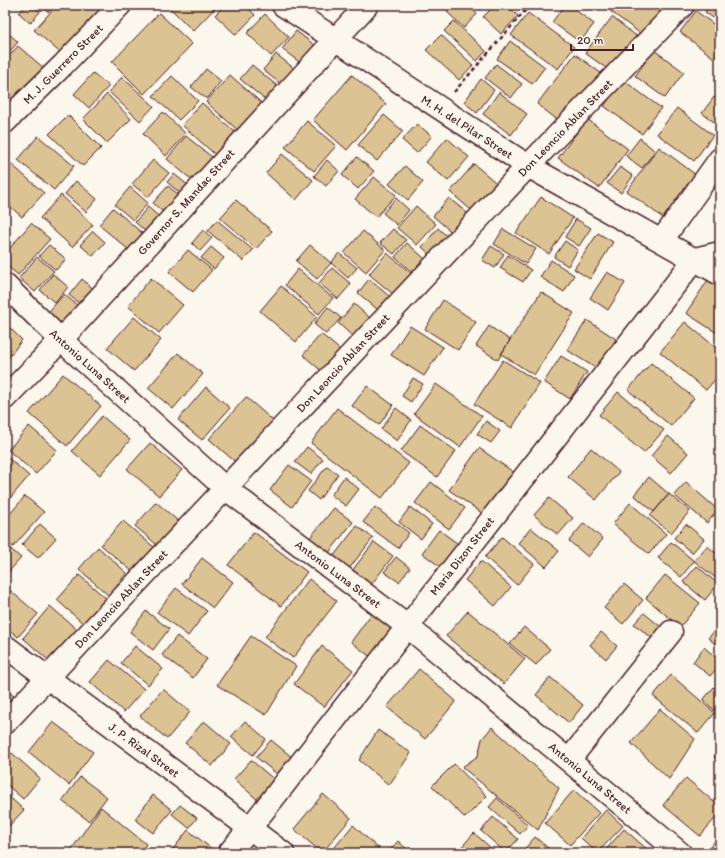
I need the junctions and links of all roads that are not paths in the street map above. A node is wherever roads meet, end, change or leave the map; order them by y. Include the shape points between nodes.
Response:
1 (120, 5) edge
2 (283, 5) edge
3 (367, 5) edge
4 (683, 5) edge
5 (334, 40) junction
6 (5, 122) edge
7 (720, 159) edge
8 (528, 166) junction
9 (662, 240) junction
10 (720, 253) edge
11 (696, 259) junction
12 (720, 274) edge
13 (5, 285) edge
14 (61, 340) junction
15 (5, 398) edge
16 (225, 488) junction
17 (407, 626) junction
18 (671, 632) dead end
19 (5, 646) edge
20 (47, 678) junction
21 (5, 723) edge
22 (569, 760) junction
23 (250, 828) junction
24 (229, 853) edge
25 (283, 853) edge
26 (680, 853) edge

1 - 6 street, M. J. Guerrero Street
2 - 5 street, M. H. del Pilar Street
3 - 5 street, Governor S. Mandac Street
4 - 8 street, Don Leoncio Ablan Street
5 - 8 street, M. H. del Pilar Street
5 - 14 street, Governor S. Mandac Street
7 - 9 street
8 - 9 street, M. H. del Pilar Street
8 - 16 street, Don Leoncio Ablan Street
9 - 11 street, M. H. del Pilar Street
10 - 11 street
11 - 12 street, M. H. del Pilar Street
11 - 17 street, Maria Dizon Street
13 - 14 street, Antonio Luna Street
14 - 15 street, Governor S. Mandac Street
14 - 16 street, Antonio Luna Street
16 - 17 street, Antonio Luna Street
16 - 20 street, Don Leoncio Ablan Street
17 - 22 street, Antonio Luna Street
17 - 23 street, Maria Dizon Street
18 - 22 street
19 - 20 street, J. P. Rizal Street
20 - 21 street, Don Leoncio Ablan Street
20 - 23 street, J. P. Rizal Street
22 - 26 street, Antonio Luna Street
23 - 24 street, Maria Dizon Street
23 - 25 street, J. P. Rizal Street

